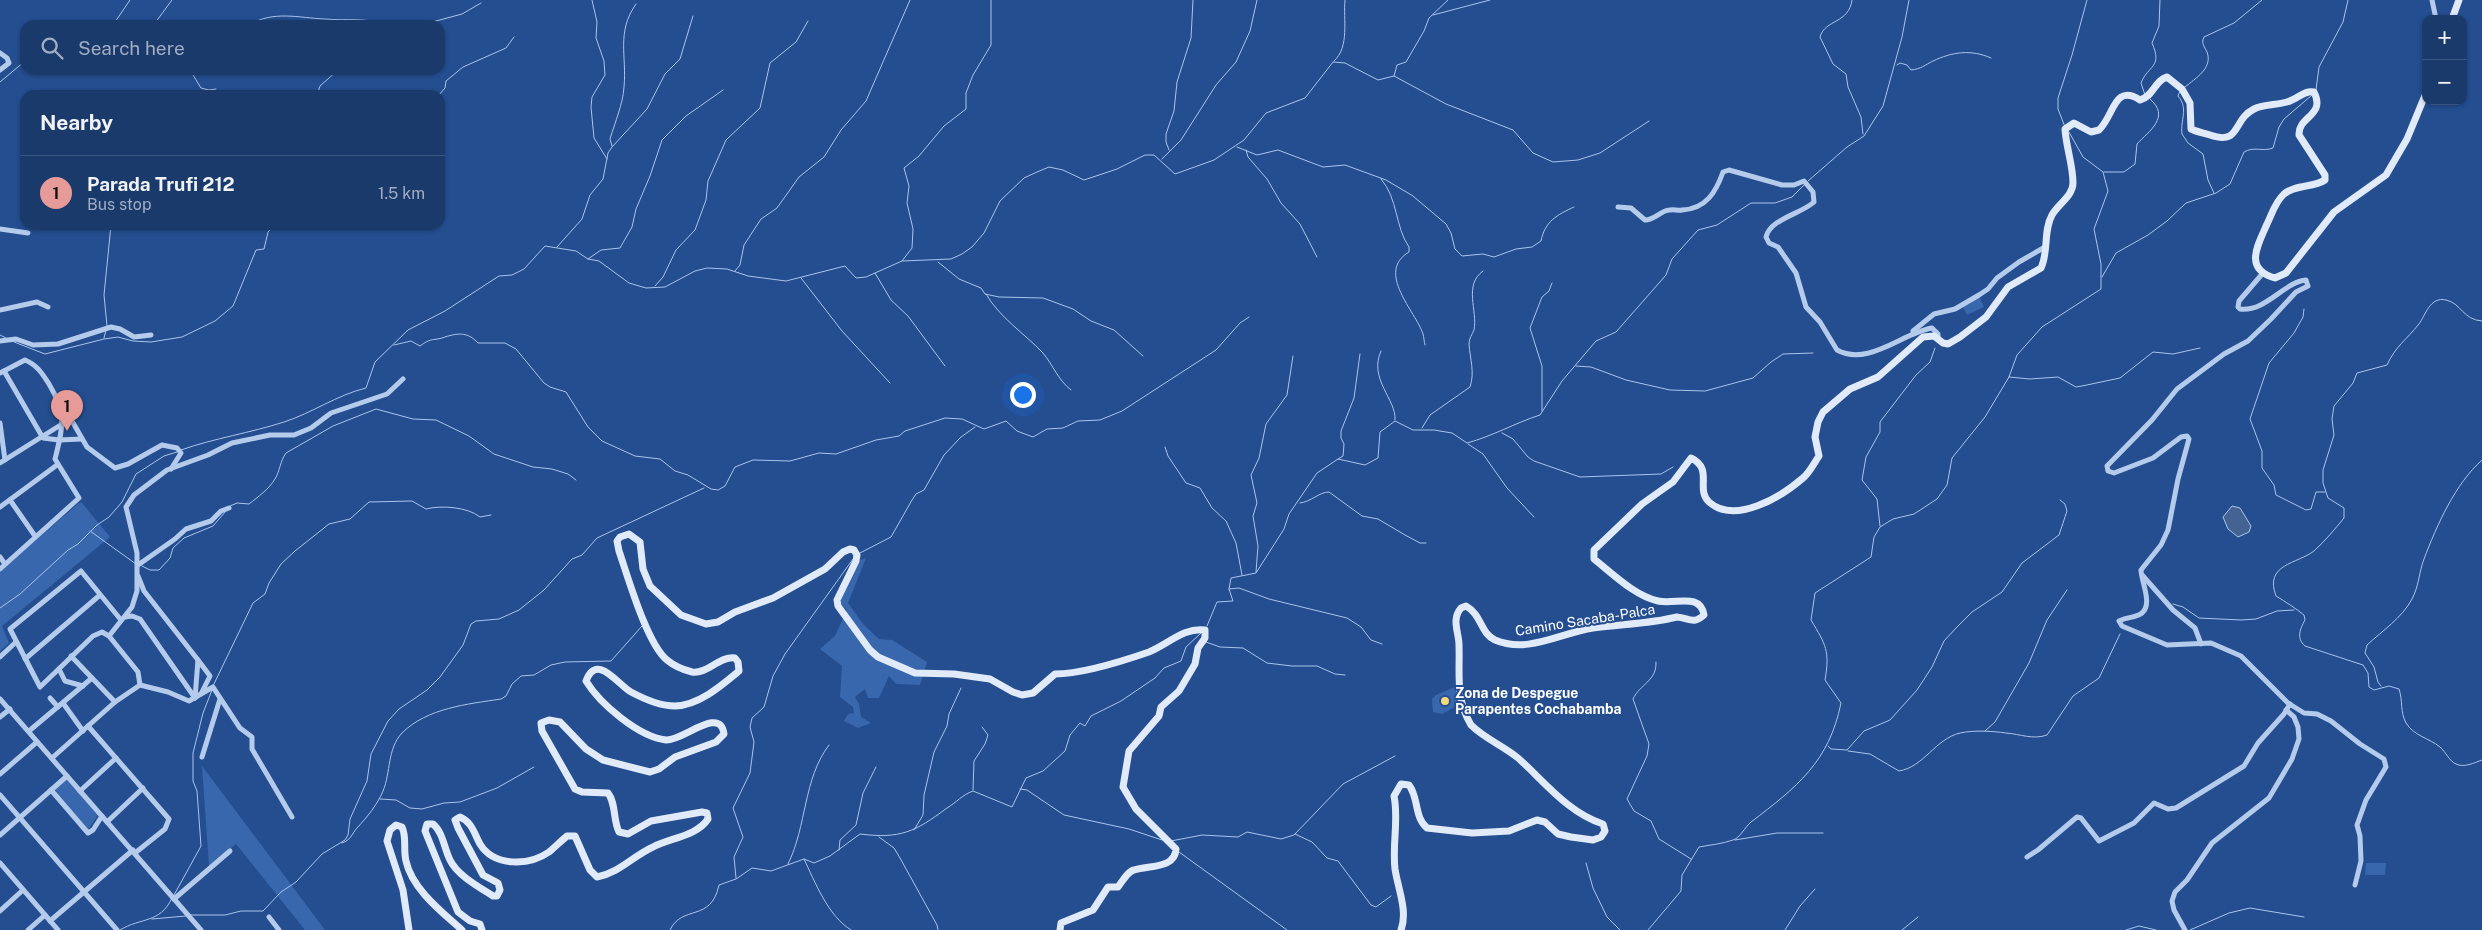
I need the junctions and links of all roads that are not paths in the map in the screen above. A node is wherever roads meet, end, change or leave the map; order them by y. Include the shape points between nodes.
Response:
1 (2432, 0) edge
2 (2458, 0) edge
3 (2435, 15) edge
4 (2453, 15) edge
5 (0, 53) edge
6 (0, 70) edge
7 (2422, 103) edge
8 (1618, 207) dead end
9 (0, 229) edge
10 (28, 233) dead end
11 (2045, 247) junction
12 (2263, 273) junction
13 (48, 308) dead end
14 (0, 310) edge
15 (1910, 333) junction
16 (151, 334) dead end
17 (1938, 339) junction
18 (0, 341) edge
19 (2, 372) edge
20 (403, 379) dead end
21 (0, 423) edge
22 (62, 426) junction
23 (43, 438) junction
24 (82, 439) junction
25 (59, 440) junction
26 (2, 462) edge
27 (57, 465) junction
28 (171, 469) junction
29 (10, 500) junction
30 (0, 506) edge
31 (229, 508) dead end
32 (36, 536) junction
33 (0, 557) edge
34 (5, 564) junction
35 (138, 565) junction
36 (0, 569) edge
37 (2141, 574) junction
38 (137, 575) junction
39 (100, 595) junction
40 (123, 619) junction
41 (110, 636) junction
42 (16, 642) junction
43 (2201, 644) junction
44 (71, 656) junction
45 (0, 657) edge
46 (25, 659) junction
47 (198, 660) junction
48 (59, 670) junction
49 (92, 678) junction
50 (140, 685) junction
51 (83, 686) junction
52 (201, 695) junction
53 (50, 698) dead end
54 (195, 698) junction
55 (0, 699) edge
56 (220, 699) junction
57 (116, 702) junction
58 (63, 703) junction
59 (2290, 704) junction
60 (58, 707) junction
61 (10, 709) junction
62 (2286, 710) junction
63 (0, 717) edge
64 (88, 726) junction
65 (29, 731) junction
66 (83, 731) junction
67 (37, 742) junction
68 (202, 757) dead end
69 (52, 758) junction
70 (116, 758) junction
71 (0, 774) edge
72 (67, 776) junction
73 (143, 788) junction
74 (51, 790) junction
75 (80, 791) junction
76 (0, 794) edge
77 (102, 816) junction
78 (20, 817) junction
79 (292, 817) dead end
80 (107, 822) junction
81 (0, 835) edge
82 (134, 851) junction
83 (230, 851) dead end
84 (2027, 857) dead end
85 (1, 865) edge
86 (2355, 884) dead end
87 (23, 890) junction
88 (83, 891) junction
89 (174, 899) junction
90 (0, 911) edge
91 (45, 915) junction
92 (269, 917) dead end
93 (50, 921) junction
94 (115, 928) edge
95 (28, 930) edge
96 (58, 930) edge
97 (108, 930) edge
98 (201, 930) edge
99 (279, 930) edge
100 (408, 930) edge
101 (462, 930) edge
102 (482, 930) edge
103 (1060, 930) edge
104 (1401, 930) edge
105 (2185, 930) edge

1 - 3 street
2 - 4 street
5 - 6 street via 8,63
7 - 12 street via 2407,139 2386,175 2334,212 2281,277
8 - 15 street via 1631,208 1645,220 1670,210 1689,210 1706,203 1723,172 1729,170 1782,185 1794,185 1800,181 1807,183 1815,197 1814,202 1773,226 1766,237 1778,247 1796,273 1806,307 1820,322 1831,344 1840,352 1872,352
9 - 10 street
11 - 12 street, Camino Sacaba-Palca via 2052,215 2070,193 2073,184 2066,147 2065,129 2068,125 2074,123 2091,132 2099,130 2119,98 2130,94 2140,100 2145,99 2162,78 2167,77 2182,90 2190,103 2191,129 2224,139 2230,137 2254,109 2279,105 2309,91 2314,92 2317,106 2302,124 2299,135 2325,175 2325,180 2286,192 2277,202 2255,253 2256,263
11 - 15 street via 2019,262 1979,295 1955,309 1934,314
11 - 17 street, Camino Sacaba-Palca via 2041,268 2008,287 1986,317 1948,344
12 - 37 street via 2239,301 2240,309 2269,301 2303,280 2308,286 2296,292 2248,341 2224,354 2177,389 2107,466 2108,472 2114,472 2153,458 2181,437 2188,438 2168,530
13 - 14 street via 37,302
15 - 17 street via 1932,328
16 - 18 street via 134,336 110,327 58,344
17 - 104 street, Camino Sacaba-Palca via 1929,335 1923,337 1878,377 1850,389 1823,412 1815,437 1819,456 1803,478 1786,490 1743,512 1730,511 1709,502 1703,493 1703,470 1692,458 1673,482 1642,504 1594,550 1594,559 1637,591 1658,601 1699,603 1704,615 1695,621 1677,617 1591,628 1536,643 1506,644 1488,636 1474,611 1466,606 1461,608 1455,619 1459,645 1458,682 1471,725 1519,759 1582,815 1603,824 1605,831 1593,840 1571,837 1558,834 1538,820 1509,831 1472,833 1427,828 1420,820 1415,793 1409,785 1401,784 1394,796 1397,814 1395,869 1403,908
19 - 22 street via 25,360 37,366 61,404
19 - 23 street
20 - 28 street via 387,394 331,413 311,428 294,435 270,435 232,443
21 - 26 street
22 - 23 street
22 - 24 street via 72,421
22 - 25 street
23 - 25 street
23 - 26 street
24 - 25 street
24 - 28 street via 87,447 115,468 162,446 177,448 181,453
25 - 27 street
27 - 29 street
27 - 32 street via 79,498
28 - 35 street via 134,495 126,507
29 - 30 street
29 - 32 street
31 - 35 street via 211,521 186,529
32 - 34 street
33 - 34 street
34 - 36 street
35 - 38 street
37 - 43 street via 2173,610 2195,628
37 - 43 street via 2145,608 2140,615 2121,619 2120,624 2167,645
38 - 40 street via 134,600
38 - 47 street via 144,591
39 - 40 street
39 - 42 street via 80,571 10,629
39 - 46 street
40 - 41 street
40 - 54 street via 132,616 140,619
41 - 44 street via 97,633
41 - 50 street via 138,672
42 - 45 street
42 - 46 street
43 - 59 street via 2211,644 2241,656
44 - 48 street
44 - 49 street
46 - 48 street via 40,687
47 - 52 street via 210,676
47 - 54 street
48 - 51 street via 65,681
49 - 51 street
49 - 57 street
50 - 54 street via 189,701
50 - 57 street
51 - 58 street
52 - 54 street
52 - 56 street via 213,687
53 - 60 street
55 - 61 street
56 - 68 street
56 - 79 street via 240,728 252,738 252,749
57 - 64 street
58 - 60 street
58 - 66 street
59 - 62 street
59 - 86 street via 2332,721 2386,763 2357,825 2361,862
60 - 65 street
61 - 63 street
61 - 65 street
62 - 84 street via 2258,743 2244,766 2176,808 2168,809 2154,802 2134,823 2099,841 2077,816
62 - 105 street via 2298,727 2295,751 2269,798 2212,843 2176,892 2172,901 2174,910
64 - 66 street
64 - 70 street
65 - 67 street
66 - 69 street
67 - 69 street
67 - 71 street
69 - 72 street
70 - 73 street
70 - 75 street
72 - 74 street
72 - 75 street
73 - 80 street
73 - 82 street via 169,819 165,829
74 - 77 street via 88,833
74 - 78 street
75 - 77 street
76 - 78 street
77 - 80 street
78 - 81 street
78 - 88 street
80 - 82 street
82 - 88 street
82 - 89 street
83 - 89 street
85 - 87 street
87 - 90 street
87 - 91 street
88 - 93 street
88 - 94 street
89 - 98 street
91 - 93 street
91 - 95 street
92 - 99 street
93 - 96 street
94 - 97 street
100 - 101 street via 403,890 387,841 390,830 396,825 402,827 405,835 406,863 414,879
102 - 103 street via 480,924 458,912 425,831 427,824 438,828 456,869 497,896 500,890 498,883 483,875 458,828 456,820 460,816 467,819 488,853 512,863 548,852 567,836 575,836 590,870 597,877 609,874 652,847 705,825 708,819 707,813 684,815 651,821 628,834 618,832 612,797 608,793 575,789 542,731 541,723 549,720 560,722 586,749 603,760 650,772 716,742 724,734 718,723 710,722 679,738 666,740 657,737 626,721 586,681 595,670 603,670 628,691 654,702 675,706 697,701 739,671 735,658 727,657 710,668 693,672 667,660 659,651 643,618 619,551 617,542 629,534 640,542 643,569 650,586 681,615 706,624 773,598 825,569 850,548 857,555 856,561 837,600 838,606 878,657 915,673 990,679 1022,695 1033,693 1054,674 1076,673 1150,652 1187,632 1205,630 1196,664 1179,691 1161,707 1159,716 1129,752 1123,787 1136,809 1176,849 1175,856 1170,862 1132,870 1118,887 1108,887 1093,910 1061,923

